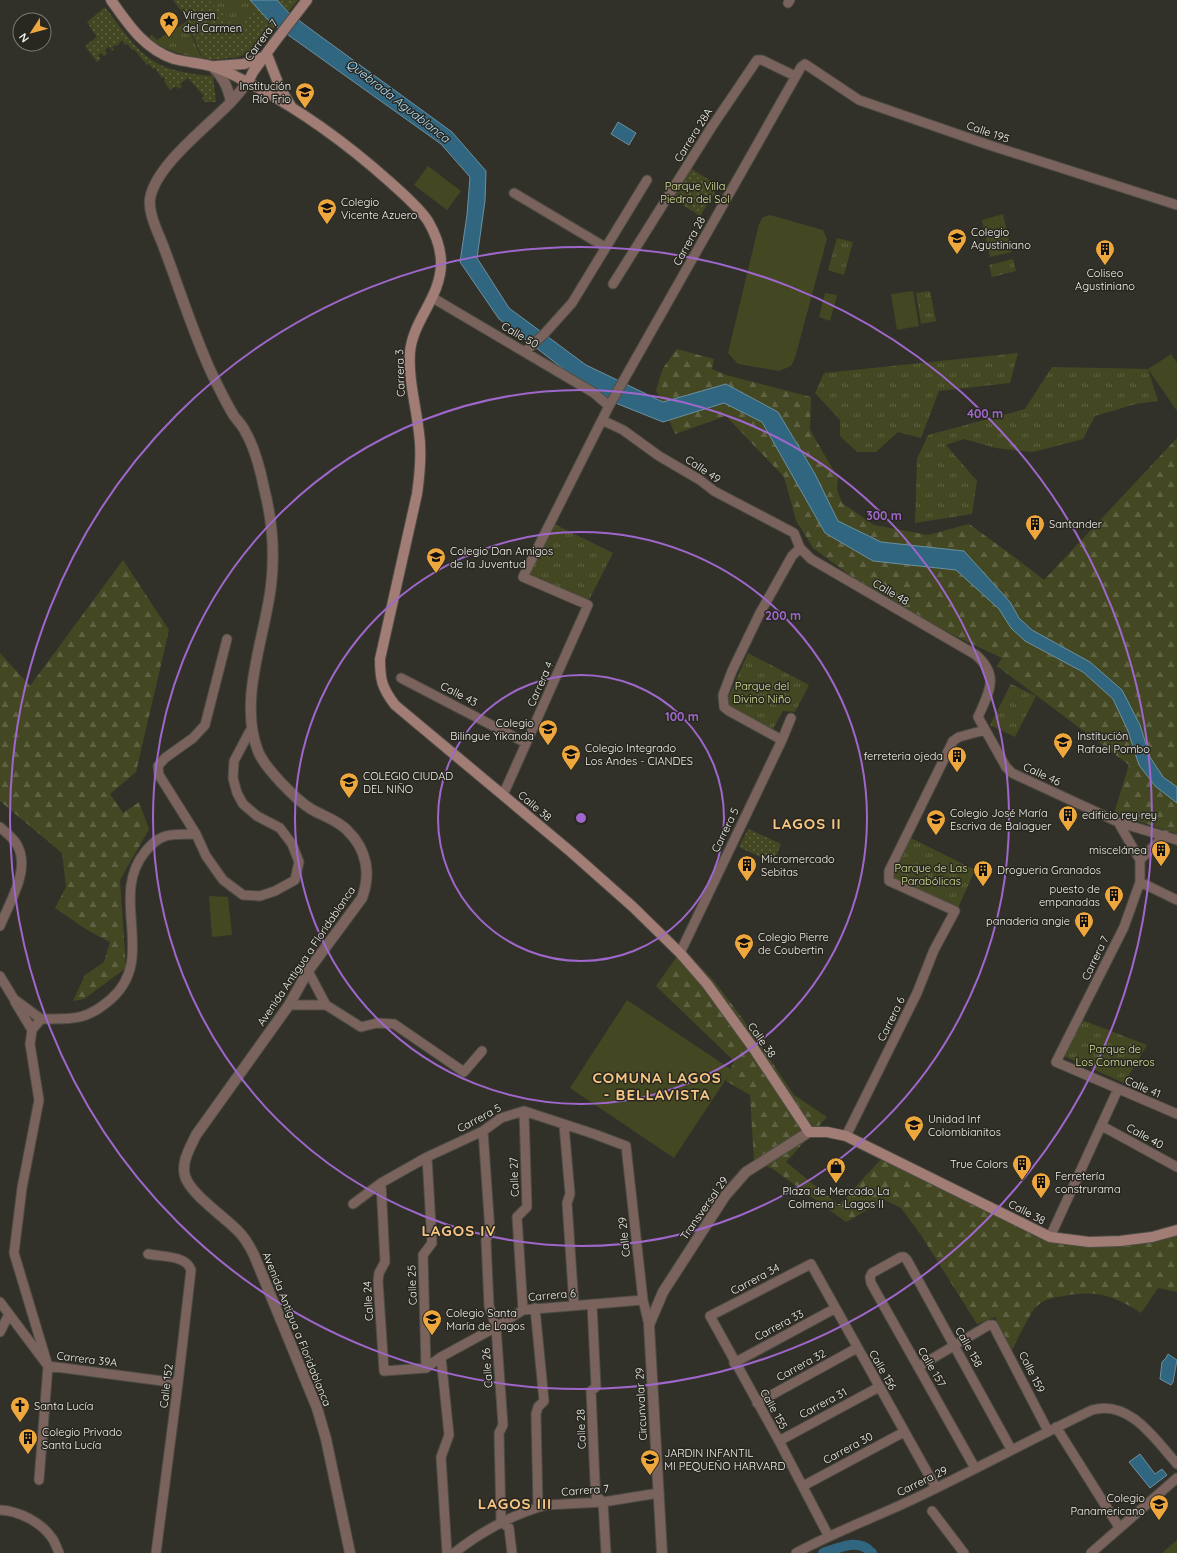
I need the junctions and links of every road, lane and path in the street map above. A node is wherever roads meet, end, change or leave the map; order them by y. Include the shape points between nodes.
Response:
1 (110, 0) edge
2 (307, 0) edge
3 (312, 0) edge
4 (296, 16) junction
5 (266, 57) junction
6 (212, 66) junction
7 (800, 66) joint
8 (795, 76) junction
9 (250, 80) junction
10 (231, 102) junction
11 (292, 108) junction
12 (647, 180) dead end
13 (514, 193) dead end
14 (1177, 205) edge
15 (605, 247) junction
16 (613, 284) dead end
17 (433, 298) junction
18 (529, 348) junction
19 (610, 404) junction
20 (602, 420) junction
21 (794, 533) joint
22 (800, 548) junction
23 (227, 639) dead end
24 (985, 663) joint
25 (401, 678) dead end
26 (395, 704) joint
27 (791, 718) dead end
28 (252, 727) junction
29 (985, 730) junction
30 (782, 740) junction
31 (526, 743) junction
32 (503, 795) junction
33 (1118, 822) junction
34 (0, 827) edge
35 (196, 834) junction
36 (1165, 835) junction
37 (1177, 840) edge
38 (1140, 860) junction
39 (1140, 882) junction
40 (1177, 900) edge
41 (0, 926) edge
42 (680, 952) junction
43 (308, 971) junction
44 (0, 976) edge
45 (14, 999) junction
46 (288, 1005) junction
47 (326, 1005) junction
48 (41, 1019) junction
49 (32, 1030) junction
50 (482, 1051) dead end
51 (1056, 1062) joint
52 (1118, 1089) junction
53 (524, 1111) junction
54 (1177, 1114) edge
55 (564, 1125) junction
56 (1102, 1126) junction
57 (483, 1131) junction
58 (809, 1132) junction
59 (846, 1136) junction
60 (427, 1157) junction
61 (1177, 1167) edge
62 (381, 1183) junction
63 (353, 1204) dead end
64 (1177, 1230) edge
65 (1050, 1237) junction
66 (148, 1254) dead end
67 (811, 1264) joint
68 (870, 1276) joint
69 (643, 1300) junction
70 (0, 1302) edge
71 (592, 1304) junction
72 (574, 1305) junction
73 (535, 1308) junction
74 (834, 1309) junction
75 (523, 1310) junction
76 (9, 1314) junction
77 (710, 1316) joint
78 (649, 1325) junction
79 (496, 1327) junction
80 (0, 1332) edge
81 (954, 1345) junction
82 (857, 1348) junction
83 (441, 1357) junction
84 (734, 1363) junction
85 (48, 1366) junction
86 (918, 1367) junction
87 (426, 1368) junction
88 (178, 1384) junction
89 (879, 1387) junction
90 (757, 1403) junction
91 (1052, 1429) junction
92 (904, 1432) junction
93 (779, 1441) junction
94 (1011, 1449) junction
95 (1177, 1464) edge
96 (975, 1468) junction
97 (1177, 1478) edge
98 (39, 1480) dead end
99 (803, 1486) junction
100 (936, 1488) junction
101 (659, 1493) junction
102 (603, 1502) junction
103 (538, 1507) junction
104 (0, 1510) edge
105 (932, 1511) dead end
106 (501, 1521) junction
107 (1119, 1527) junction
108 (828, 1535) junction
109 (59, 1553) edge
110 (156, 1553) edge
111 (350, 1553) edge
112 (447, 1553) edge
113 (454, 1553) edge
114 (512, 1553) edge
115 (606, 1553) edge
116 (662, 1553) edge
117 (796, 1553) edge
118 (964, 1553) edge
119 (1091, 1553) edge

1 - 6 main road via 140,39 152,47 174,58
2 - 4 main road, Carrera 7
3 - 4 main road
4 - 5 main road, Carrera 7
5 - 6 main road via 244,64
5 - 9 main road, Carrera 7 via 253,72
5 - 11 main road
6 - 9 main road, Carrera 3
6 - 10 street via 228,88
7 - 8 street, Carrera 28
7 - 14 street, Calle 195 via 806,64 859,100
8 - 16 street, Carrera 28A via 757,60
8 - 19 street, Carrera 28
9 - 10 street, Avenida Antigua a Floridablanca
9 - 11 main road, Carrera 3
10 - 28 street, Avenida Antigua a Floridablanca via 169,163 152,190 149,201 154,222 195,335 213,376 254,449 268,504 272,544 271,585 252,691
11 - 17 main road, Carrera 3 via 338,139 384,177 428,221 438,244 441,263
12 - 15 street
13 - 15 street
15 - 18 street via 572,303
17 - 18 street, Calle 50
17 - 26 main road, Carrera 3 via 415,334 410,354 414,409 419,432 420,468 417,494 380,659 381,682
18 - 19 street, Calle 50
19 - 20 street
20 - 21 street, Calle 49 via 623,430 700,480 714,492
20 - 31 street, Carrera 4 via 523,577 588,605
21 - 22 street, Calle 48
22 - 24 street, Calle 48 via 811,559 976,654
22 - 30 street via 792,556 760,613 723,695 724,707
23 - 35 street via 206,725 158,766 159,775
24 - 29 street, Calle 46 via 991,679 990,690 978,717
25 - 31 street, Calle 43
26 - 32 main road, Calle 38
27 - 30 street, Carrera 5
28 - 35 street via 234,761 232,778 243,804 257,816 280,828 292,844 298,862 295,880 260,896 243,895 223,880 206,856
28 - 43 street, Avenida Antigua a Floridablanca via 258,753 287,790 310,809 347,830 366,859 368,874 362,898
29 - 33 street, Calle 46 via 1012,773
29 - 59 street, Carrera 6 via 953,741 889,871 889,881 955,910
30 - 42 street, Carrera 5
31 - 32 street, Carrera 4
32 - 42 main road, Calle 38 via 633,906
33 - 36 street, Calle 46
33 - 38 street
34 - 41 street via 15,842 22,855 22,870
35 - 48 street via 164,836 154,842 135,869 129,892 134,950 129,977 119,992 96,1012 72,1019
36 - 37 street, Calle 46
36 - 38 street
38 - 39 street, Carrera 7
39 - 40 street
39 - 51 street, Carrera 7 via 1124,927
42 - 58 main road, Calle 38 via 707,984 745,1037
43 - 46 street, Avenida Antigua a Floridablanca
43 - 47 street
44 - 45 street
45 - 48 street
45 - 49 street
46 - 47 street
46 - 111 street, Avenida Antigua a Floridablanca via 196,1135 184,1166 185,1177 192,1190 240,1232 254,1255 317,1408 328,1446
47 - 50 street via 361,1027 377,1023 394,1024 464,1072
48 - 49 street
49 - 85 street via 30,1044 39,1100 22,1188 14,1253
51 - 52 street, Calle 41
52 - 54 street, Calle 41
52 - 56 street
53 - 55 street
53 - 57 street, Carrera 5 via 501,1118
53 - 75 street, Calle 27 via 527,1207 517,1217
55 - 69 street, Calle 29 via 626,1146
55 - 72 street via 570,1194 567,1203
56 - 61 street, Calle 40
56 - 65 street
57 - 60 street, Carrera 5
57 - 79 street, Calle 26 via 490,1231 486,1240 489,1306
58 - 59 main road, Calle 38
58 - 78 street, Transversal 29 via 746,1172 725,1196 663,1292
59 - 65 main road, Calle 38
60 - 62 street, Carrera 5
60 - 87 street, Calle 25 via 432,1243 423,1255
62 - 63 street, Carrera 5
62 - 87 street, Calle 24 via 385,1262 378,1281 384,1371
64 - 65 main road, Calle 38 via 1152,1237 1120,1241 1089,1242
66 - 88 street, Calle 152 via 184,1260 191,1270
67 - 74 street, Calle 156
67 - 77 street, Carrera 34
68 - 81 street, Calle 158 via 904,1257
68 - 86 street, Calle 157 via 871,1283
69 - 71 street, Carrera 6
69 - 78 street, Calle 29
70 - 76 street, Carrera 39A
71 - 72 street, Carrera 6
71 - 102 street, Calle 28 via 596,1386 591,1391 595,1482 596,1496
72 - 73 street, Carrera 6
73 - 75 street, Carrera 6
73 - 103 street via 544,1401 536,1414
74 - 82 street, Calle 156
74 - 84 street, Carrera 33
75 - 79 street, Carrera 6
76 - 80 street
76 - 85 street, Carrera 39A
77 - 84 street, Calle 155
78 - 101 street, Circunvalar 29
79 - 83 street, Carrera 6
79 - 106 street, Calle 26 via 503,1425 499,1433
81 - 86 street
81 - 91 street, Calle 159 via 989,1325 993,1326
81 - 94 street, Calle 158
82 - 89 street, Calle 156
82 - 90 street, Carrera 32
83 - 87 street, Carrera 6
83 - 112 street via 448,1435 441,1457
84 - 90 street, Calle 155
85 - 88 street, Carrera 39A
85 - 98 street
86 - 96 street, Calle 157
88 - 110 street, Calle 152
89 - 92 street, Calle 156
89 - 93 street, Carrera 31
90 - 93 street, Calle 155
91 - 94 street, Carrera 29
91 - 95 street, Carrera 29 via 1092,1410 1110,1408 1124,1412 1137,1421
91 - 107 street, Calle 159
92 - 99 street, Carrera 30
92 - 100 street, Calle 156
93 - 99 street, Calle 155
94 - 96 street, Carrera 29
96 - 100 street, Carrera 29
97 - 107 street
99 - 108 street, Calle 155
100 - 108 street, Carrera 29
101 - 102 street, Carrera 7
101 - 116 street, Circunvalar 29
102 - 103 street, Carrera 7
102 - 115 street, Calle 28
103 - 106 street, Carrera 7
104 - 109 street via 11,1510 33,1521 52,1538
105 - 118 street
106 - 113 street, Carrera 7
106 - 114 street, Calle 26 via 508,1528
107 - 119 street
108 - 117 street, Carrera 29

